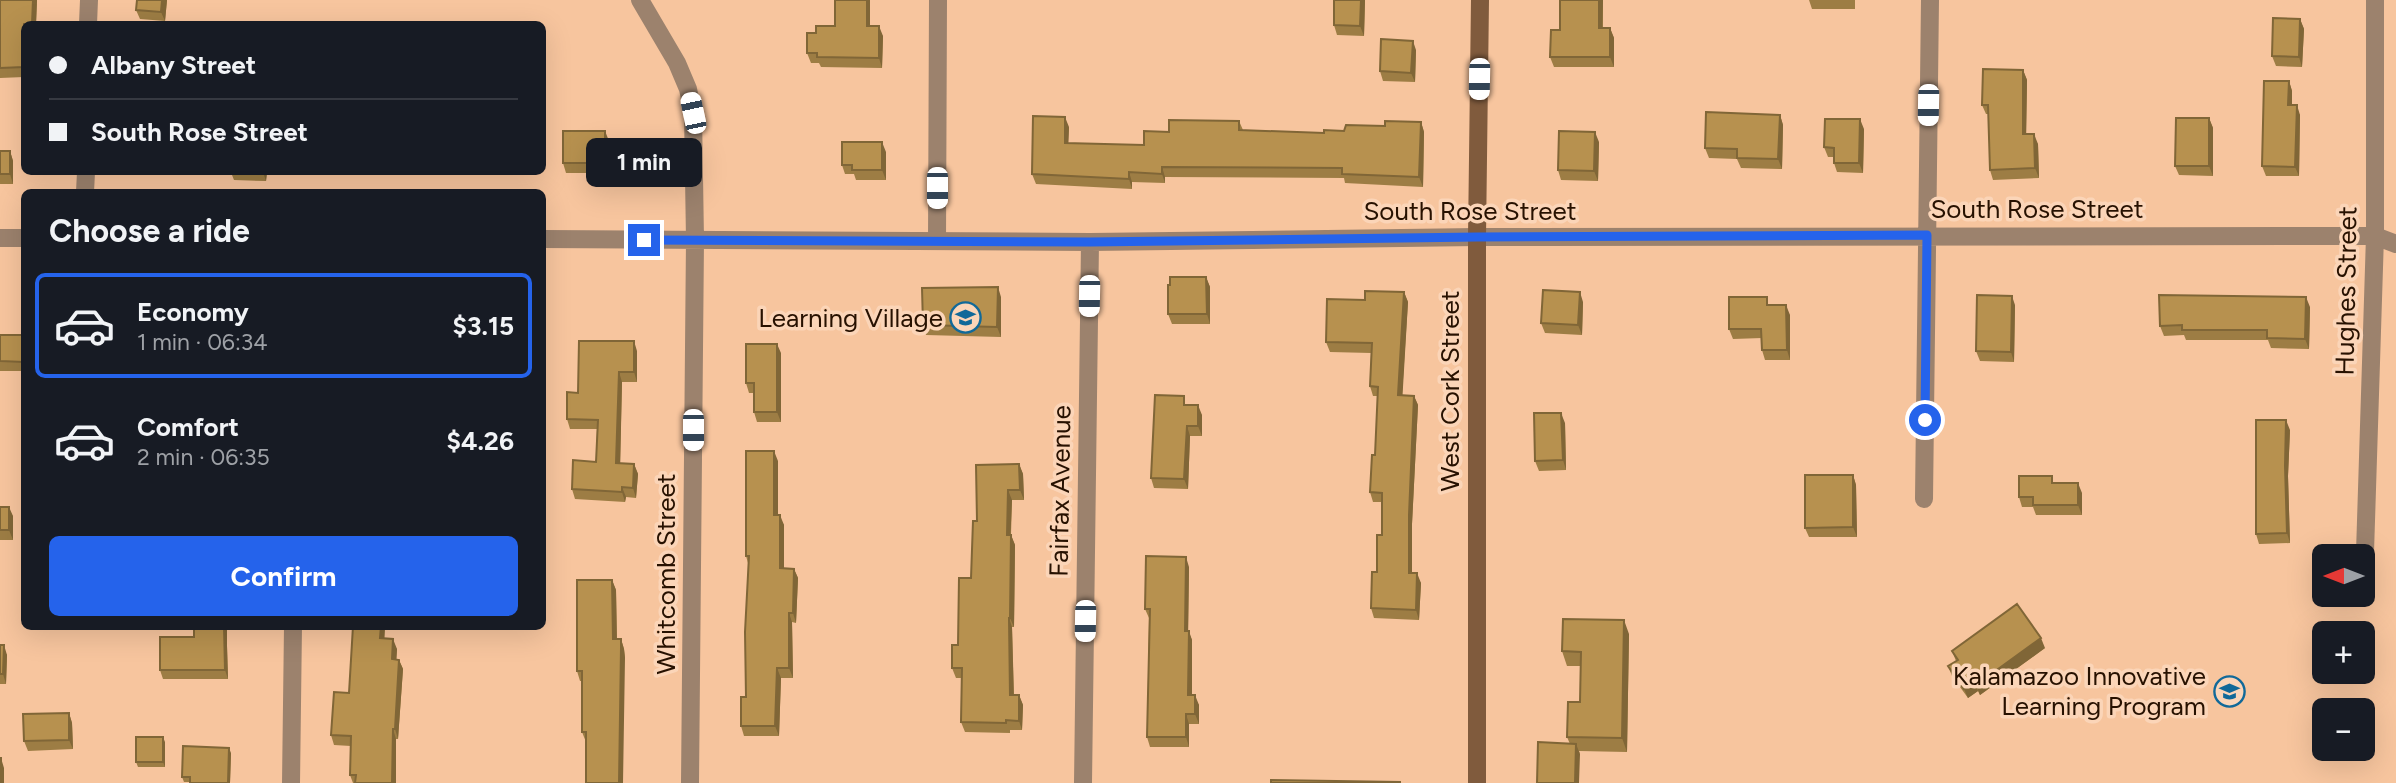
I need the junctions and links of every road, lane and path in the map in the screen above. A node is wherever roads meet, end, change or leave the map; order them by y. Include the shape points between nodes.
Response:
1 (89, 0) edge
2 (640, 0) edge
3 (938, 0) edge
4 (1480, 0) edge
5 (1930, 0) edge
6 (2375, 0) edge
7 (88, 21) edge
8 (1927, 235) junction
9 (2375, 236) junction
10 (1477, 237) junction
11 (0, 238) edge
12 (21, 238) edge
13 (546, 239) edge
14 (695, 240) junction
15 (937, 241) junction
16 (1090, 242) junction
17 (2396, 244) edge
18 (1924, 499) dead end
19 (2365, 544) edge
20 (292, 630) edge
21 (291, 783) edge
22 (690, 783) edge
23 (1083, 783) edge
24 (1477, 783) edge

1 - 7 street
2 - 14 street, Whitcomb Street via 688,89 693,113
3 - 15 street
4 - 10 street, West Cork Street
5 - 8 street
6 - 9 street, Hughes Street
8 - 9 street, South Rose Street
8 - 10 street, South Rose Street
8 - 18 street
9 - 17 street, South Rose Street
9 - 19 street, Hughes Street
10 - 16 street, South Rose Street
10 - 24 street, West Cork Street
11 - 12 street
13 - 14 street, South Rose Street
14 - 15 street, South Rose Street
14 - 22 street, Whitcomb Street
15 - 16 street, South Rose Street
16 - 23 street, Fairfax Avenue
20 - 21 street

